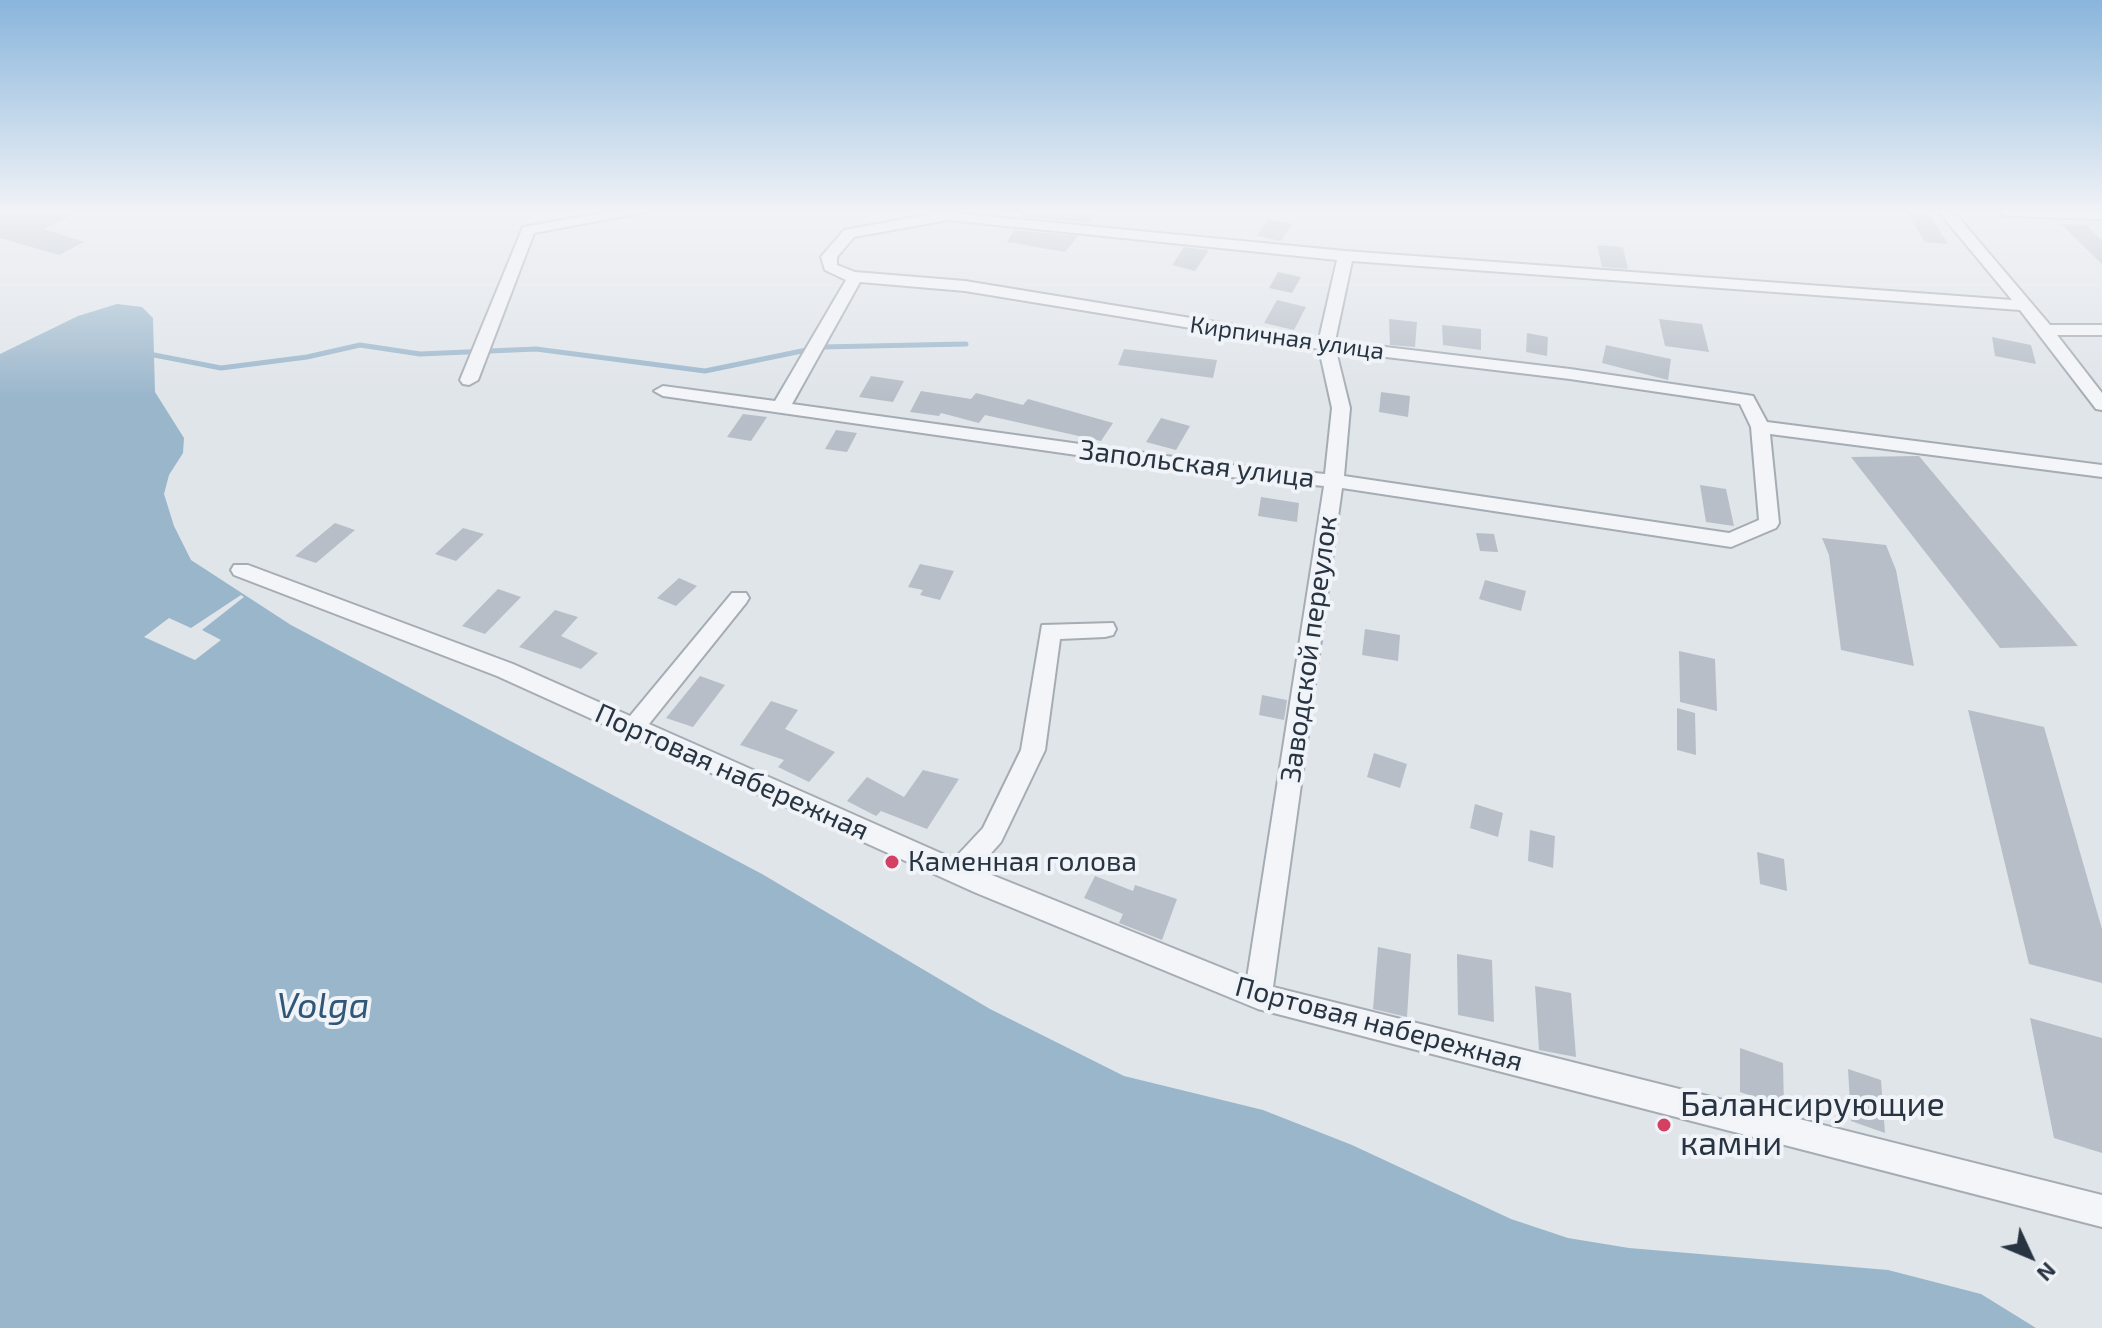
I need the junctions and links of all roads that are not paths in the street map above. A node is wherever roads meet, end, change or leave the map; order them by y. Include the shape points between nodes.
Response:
1 (511, 274) edge
2 (840, 274) edge
3 (1341, 274) edge
4 (1589, 274) edge
5 (1998, 274) edge
6 (855, 277) junction
7 (2025, 306) junction
8 (2045, 330) junction
9 (2102, 330) edge
10 (1326, 345) junction
11 (469, 380) dead end
12 (663, 391) dead end
13 (2102, 405) edge
14 (781, 407) junction
15 (1760, 427) junction
16 (2102, 471) edge
17 (1334, 481) junction
18 (241, 570) dead end
19 (739, 598) dead end
20 (1105, 629) dead end
21 (633, 728) junction
22 (958, 873) junction
23 (1258, 996) junction
24 (2102, 1211) edge

1 - 11 street
2 - 6 street
3 - 10 street, Заводской переулок
4 - 7 street
5 - 7 street
6 - 10 street, Кирпичная улица via 965,286
6 - 14 street
7 - 8 street
8 - 9 street
8 - 13 street
10 - 15 street, Кирпичная улица via 1747,400
10 - 17 street, Заводской переулок via 1341,408
12 - 14 street, Запольская улица
14 - 17 street, Запольская улица
15 - 16 street
15 - 17 street, Запольская улица via 1769,523 1731,540
17 - 23 street, Заводской переулок
18 - 21 street, Портовая набережная via 505,670
19 - 21 street
20 - 22 street via 1050,631 1033,750 992,835
21 - 22 street, Портовая набережная
22 - 23 street, Портовая набережная
23 - 24 street, Портовая набережная

